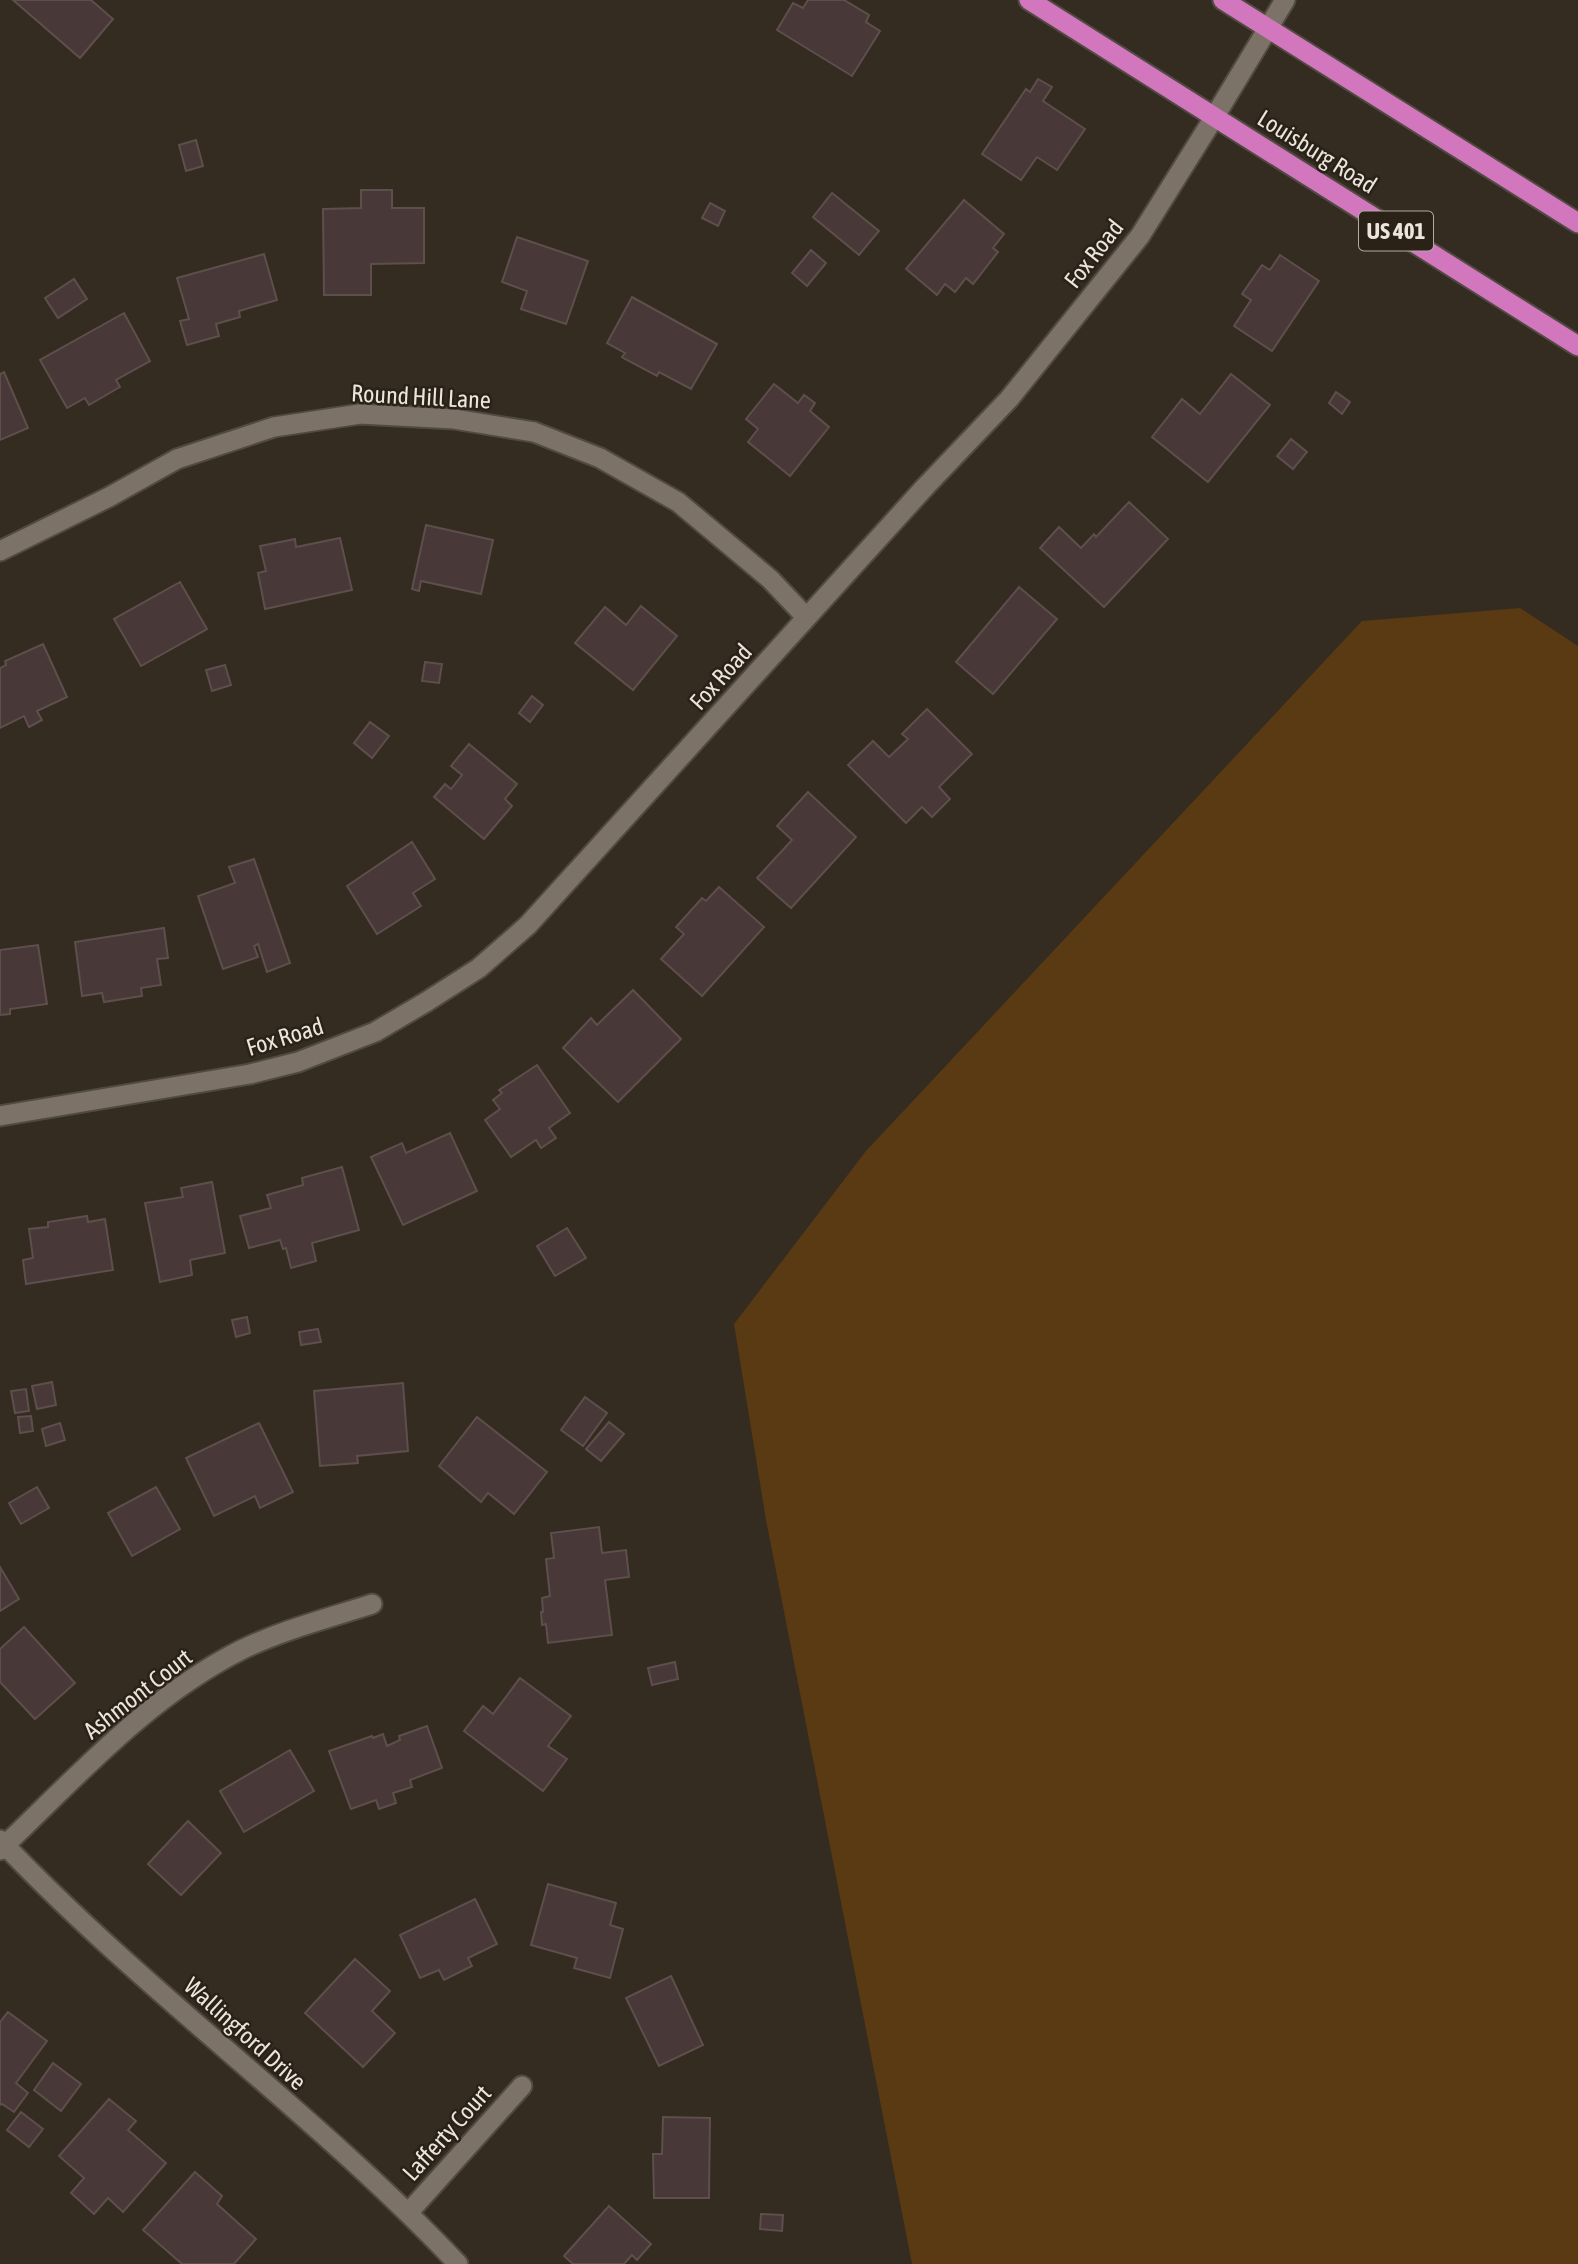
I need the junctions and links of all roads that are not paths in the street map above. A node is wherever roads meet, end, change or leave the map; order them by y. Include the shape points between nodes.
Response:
1 (1029, 0) edge
2 (1223, 0) edge
3 (1285, 0) edge
4 (1267, 28) junction
5 (1215, 116) junction
6 (1578, 223) edge
7 (1578, 346) edge
8 (0, 551) edge
9 (806, 617) junction
10 (0, 1116) edge
11 (372, 1604) dead end
12 (2, 1845) edge
13 (522, 2087) dead end
14 (409, 2213) junction
15 (458, 2264) edge

1 - 5 highway, Louisburg Road / US 401
2 - 4 highway
3 - 4 street, Fox Road
4 - 5 street, Fox Road
4 - 6 highway
5 - 7 highway, Louisburg Road / US 401
5 - 9 street, Fox Road via 1140,236 1085,306 1009,399
8 - 9 street, Round Hill Lane via 177,459 274,427 360,414 454,419 534,432 600,458 678,502 770,579
9 - 10 street, Fox Road via 528,925 479,968 426,1002 375,1032 298,1062
11 - 12 street, Ashmont Court via 242,1650 177,1688 124,1729
12 - 14 street, Wallingford Drive
13 - 14 street, Lafferty Court
14 - 15 street, Wallingford Drive

